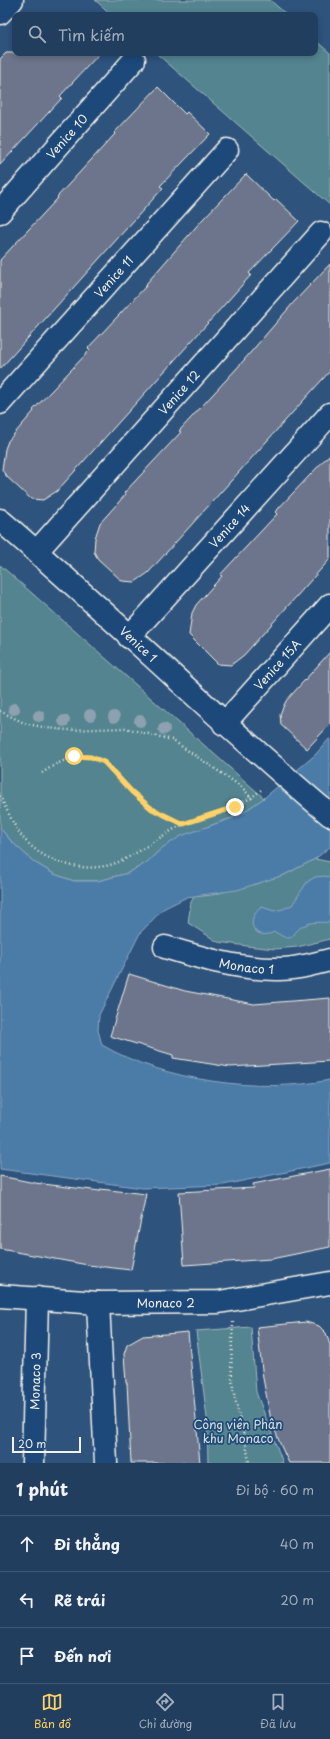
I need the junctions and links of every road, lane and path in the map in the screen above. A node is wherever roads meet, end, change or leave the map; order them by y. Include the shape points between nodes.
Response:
1 (12, 0) edge
2 (0, 13) edge
3 (134, 60) dead end
4 (227, 150) dead end
5 (0, 212) edge
6 (321, 233) dead end
7 (0, 403) edge
8 (330, 414) edge
9 (0, 520) edge
10 (37, 551) junction
11 (330, 606) edge
12 (129, 637) junction
13 (0, 711) edge
14 (224, 724) junction
15 (42, 773) dead end
16 (262, 789) dead end
17 (0, 796) edge
18 (252, 799) junction
19 (330, 815) edge
20 (183, 824) junction
21 (165, 947) dead end
22 (330, 960) edge
23 (330, 1283) edge
24 (0, 1296) edge
25 (37, 1298) junction
26 (98, 1304) junction
27 (234, 1320) dead end
28 (33, 1463) edge
29 (106, 1463) edge
30 (250, 1463) edge

1 - 2 lane
3 - 5 lane, Venice 10
4 - 7 lane, Venice 11
6 - 10 lane, Venice 12
8 - 12 lane, Venice 14
9 - 10 lane, Venice 1
10 - 12 lane, Venice 1
11 - 14 lane, Venice 15A
12 - 14 lane, Venice 1
13 - 18 path via 24,723 47,728 125,728 172,740 242,787
14 - 19 lane, Venice 1
15 - 20 path via 58,762 74,756 91,757 104,762 152,809
16 - 18 path
17 - 20 path via 24,839 48,858 74,867 93,868 116,863
18 - 20 path
21 - 22 lane, Monaco 1 via 204,959 277,970
23 - 26 lane, Monaco 2 via 219,1302
24 - 25 lane, Monaco 2
25 - 26 lane, Monaco 2
25 - 28 lane, Monaco 3
26 - 29 lane
27 - 30 path via 231,1358 234,1388

